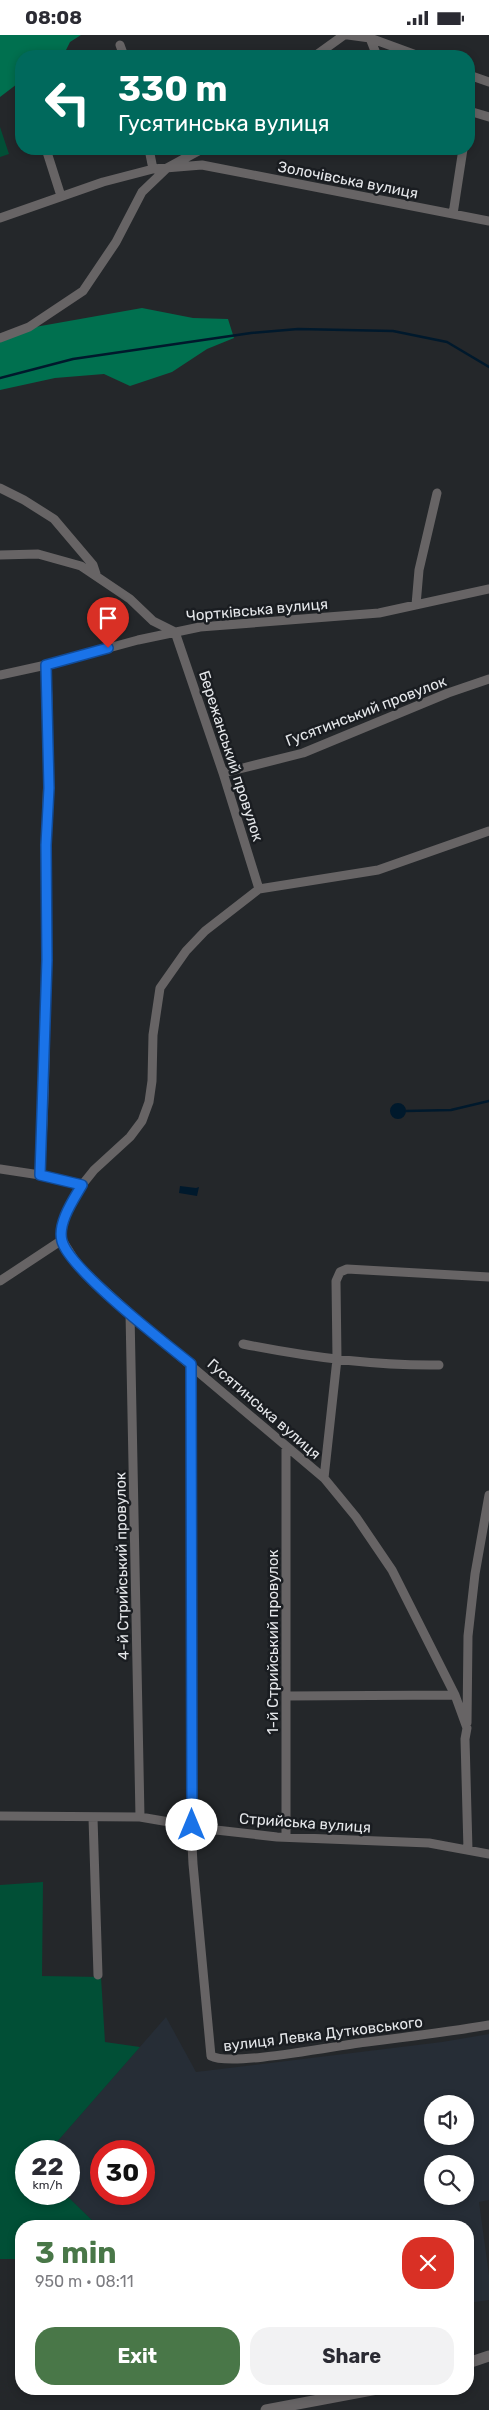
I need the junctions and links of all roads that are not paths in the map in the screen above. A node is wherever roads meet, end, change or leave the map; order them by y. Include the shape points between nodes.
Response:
1 (344, 35) edge
2 (348, 35) edge
3 (370, 38) junction
4 (120, 45) dead end
5 (122, 50) edge
6 (323, 50) edge
7 (375, 50) edge
8 (403, 50) edge
9 (475, 77) edge
10 (489, 82) edge
11 (475, 114) edge
12 (489, 117) edge
13 (48, 155) edge
14 (150, 155) edge
15 (191, 155) edge
16 (462, 155) edge
17 (166, 168) junction
18 (153, 169) junction
19 (61, 196) junction
20 (453, 214) junction
21 (0, 218) edge
22 (489, 221) edge
23 (0, 338) edge
24 (0, 488) edge
25 (437, 493) dead end
26 (0, 555) edge
27 (96, 574) junction
28 (489, 589) edge
29 (416, 605) junction
30 (175, 632) junction
31 (46, 665) junction
32 (0, 675) edge
33 (489, 679) edge
34 (223, 773) junction
35 (489, 831) edge
36 (259, 889) junction
37 (0, 1169) edge
38 (40, 1175) junction
39 (82, 1185) junction
40 (62, 1240) junction
41 (489, 1277) edge
42 (0, 1281) edge
43 (130, 1313) junction
44 (243, 1344) dead end
45 (337, 1359) junction
46 (191, 1364) junction
47 (439, 1365) dead end
48 (286, 1447) junction
49 (324, 1478) junction
50 (489, 1495) edge
51 (455, 1695) junction
52 (287, 1696) junction
53 (467, 1728) junction
54 (0, 1816) edge
55 (140, 1817) junction
56 (93, 1818) junction
57 (192, 1825) junction
58 (286, 1837) junction
59 (468, 1851) junction
60 (489, 1855) edge
61 (98, 1975) dead end
62 (489, 2025) edge
63 (489, 2356) edge
64 (474, 2361) edge
65 (346, 2395) edge
66 (270, 2410) edge

1 - 6 street
2 - 3 street
3 - 7 street
3 - 8 street
4 - 5 street
9 - 10 street
11 - 12 street
13 - 19 street
14 - 18 street
15 - 17 street
16 - 20 street
17 - 18 street, Золочівська вулиця
17 - 20 street, Золочівська вулиця via 202,165
17 - 23 street via 142,192 116,242 83,291 29,327
18 - 19 street, Золочівська вулиця
19 - 21 street, Золочівська вулиця
20 - 22 street, Золочівська вулиця
24 - 27 street via 54,519 93,565
25 - 29 street via 419,570
26 - 27 street via 38,554 66,560
27 - 30 street via 153,621
28 - 29 street, Чортківська вулиця
29 - 30 street, Чортківська вулиця via 378,613 200,627
30 - 31 street, Чортківська вулиця
30 - 34 street, Бережанський провулок
31 - 32 street, Чортківська вулиця
31 - 38 street via 49,788 47,960
33 - 34 street, Гусятинський провулок via 303,753
34 - 36 street, Бережанський провулок
35 - 36 street via 378,870
36 - 39 street via 205,931 160,987 153,1035 152,1081 142,1121
37 - 38 street
38 - 39 street
39 - 40 street via 69,1207 62,1227
40 - 42 street
40 - 43 street, Гусятинська вулиця via 79,1267
41 - 45 street, Гусятинська вулиця via 347,1269 340,1272 336,1281
43 - 46 street, Гусятинська вулиця
43 - 55 street, 4-й Стрийський провулок
44 - 45 street
45 - 47 street via 390,1365
45 - 49 street, Гусятинська вулиця
46 - 48 street, Гусятинська вулиця
46 - 57 street
48 - 49 street, Гусятинська вулиця
48 - 52 street, 1-й Стрийський провулок
49 - 51 street via 356,1517 392,1570
50 - 53 street via 468,1636
51 - 52 street
51 - 53 street
52 - 58 street, 1-й Стрийський провулок
53 - 59 street
54 - 56 street, Стрийська вулиця
55 - 56 street, Стрийська вулиця
55 - 57 street, Стрийська вулиця
56 - 61 street
57 - 58 street, Стрийська вулиця
57 - 62 street, вулиця Левка Дутковського via 212,2056 218,2060 245,2059
58 - 59 street, Стрийська вулиця via 429,1843
59 - 60 street, Стрийська вулиця
63 - 64 street
65 - 66 street

